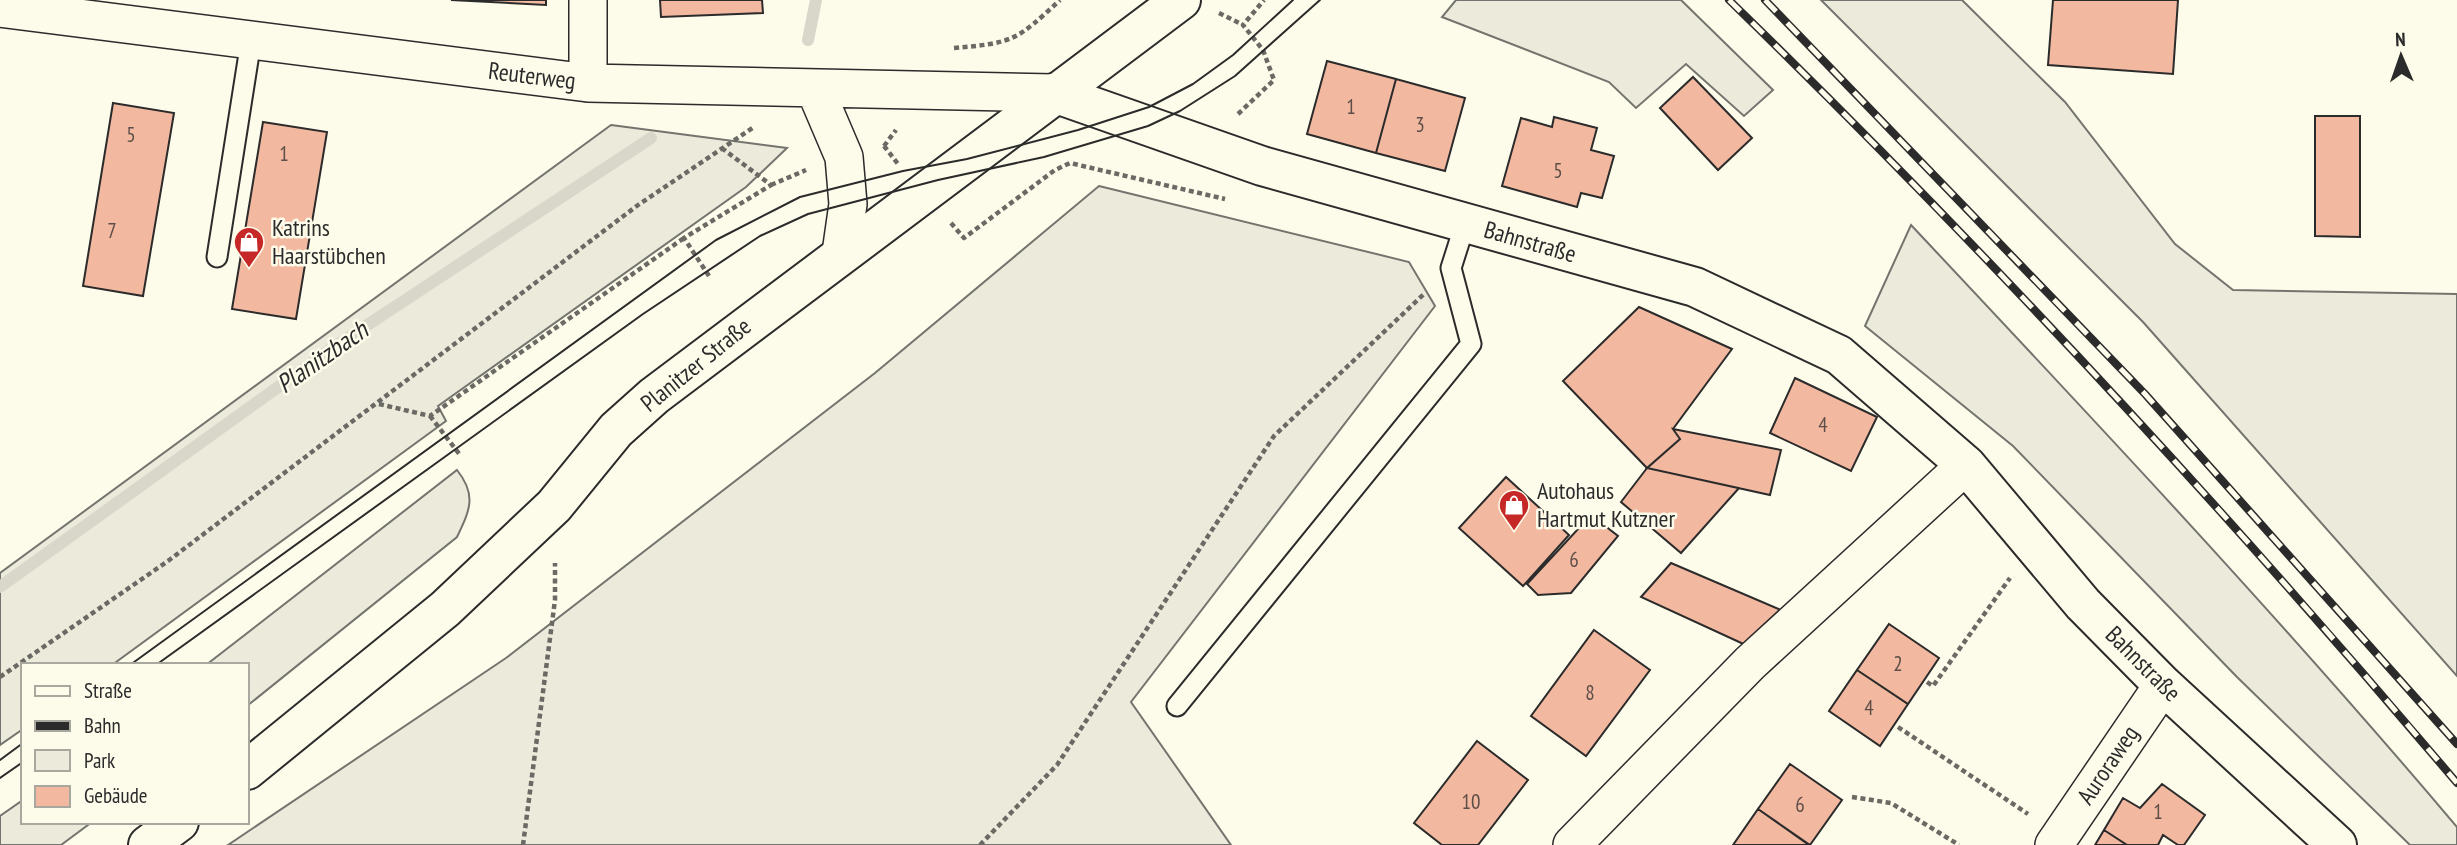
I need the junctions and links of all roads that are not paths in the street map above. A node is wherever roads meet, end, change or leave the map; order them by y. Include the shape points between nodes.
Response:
1 (588, 0) edge
2 (1181, 0) edge
3 (17, 6) edge
4 (251, 41) junction
5 (588, 83) junction
6 (815, 89) junction
7 (1054, 93) junction
8 (1465, 224) junction
9 (841, 253) junction
10 (217, 257) dead end
11 (1966, 465) junction
12 (2163, 685) junction
13 (1177, 706) dead end
14 (248, 769) edge
15 (176, 824) edge
16 (2057, 840) edge
17 (148, 845) edge
18 (1572, 845) edge
19 (2337, 845) edge

1 - 5 street
2 - 7 street, Planitzer Straße
3 - 4 street, Reuterweg
4 - 5 street, Reuterweg
4 - 10 lane
5 - 6 street, Reuterweg
6 - 7 street, Reuterweg
6 - 9 street via 844,157 848,204
7 - 8 street, Bahnstraße via 1262,166
7 - 9 street, Planitzer Straße
8 - 11 street, Bahnstraße via 1695,288 1827,349
8 - 13 lane via 1451,268 1471,344
9 - 14 street, Planitzer Straße via 654,396 617,430 554,506 445,609
11 - 12 street, Bahnstraße via 2083,604
11 - 18 street via 1750,663
12 - 16 street, Auroraweg
12 - 19 street, Bahnstraße
15 - 17 street

